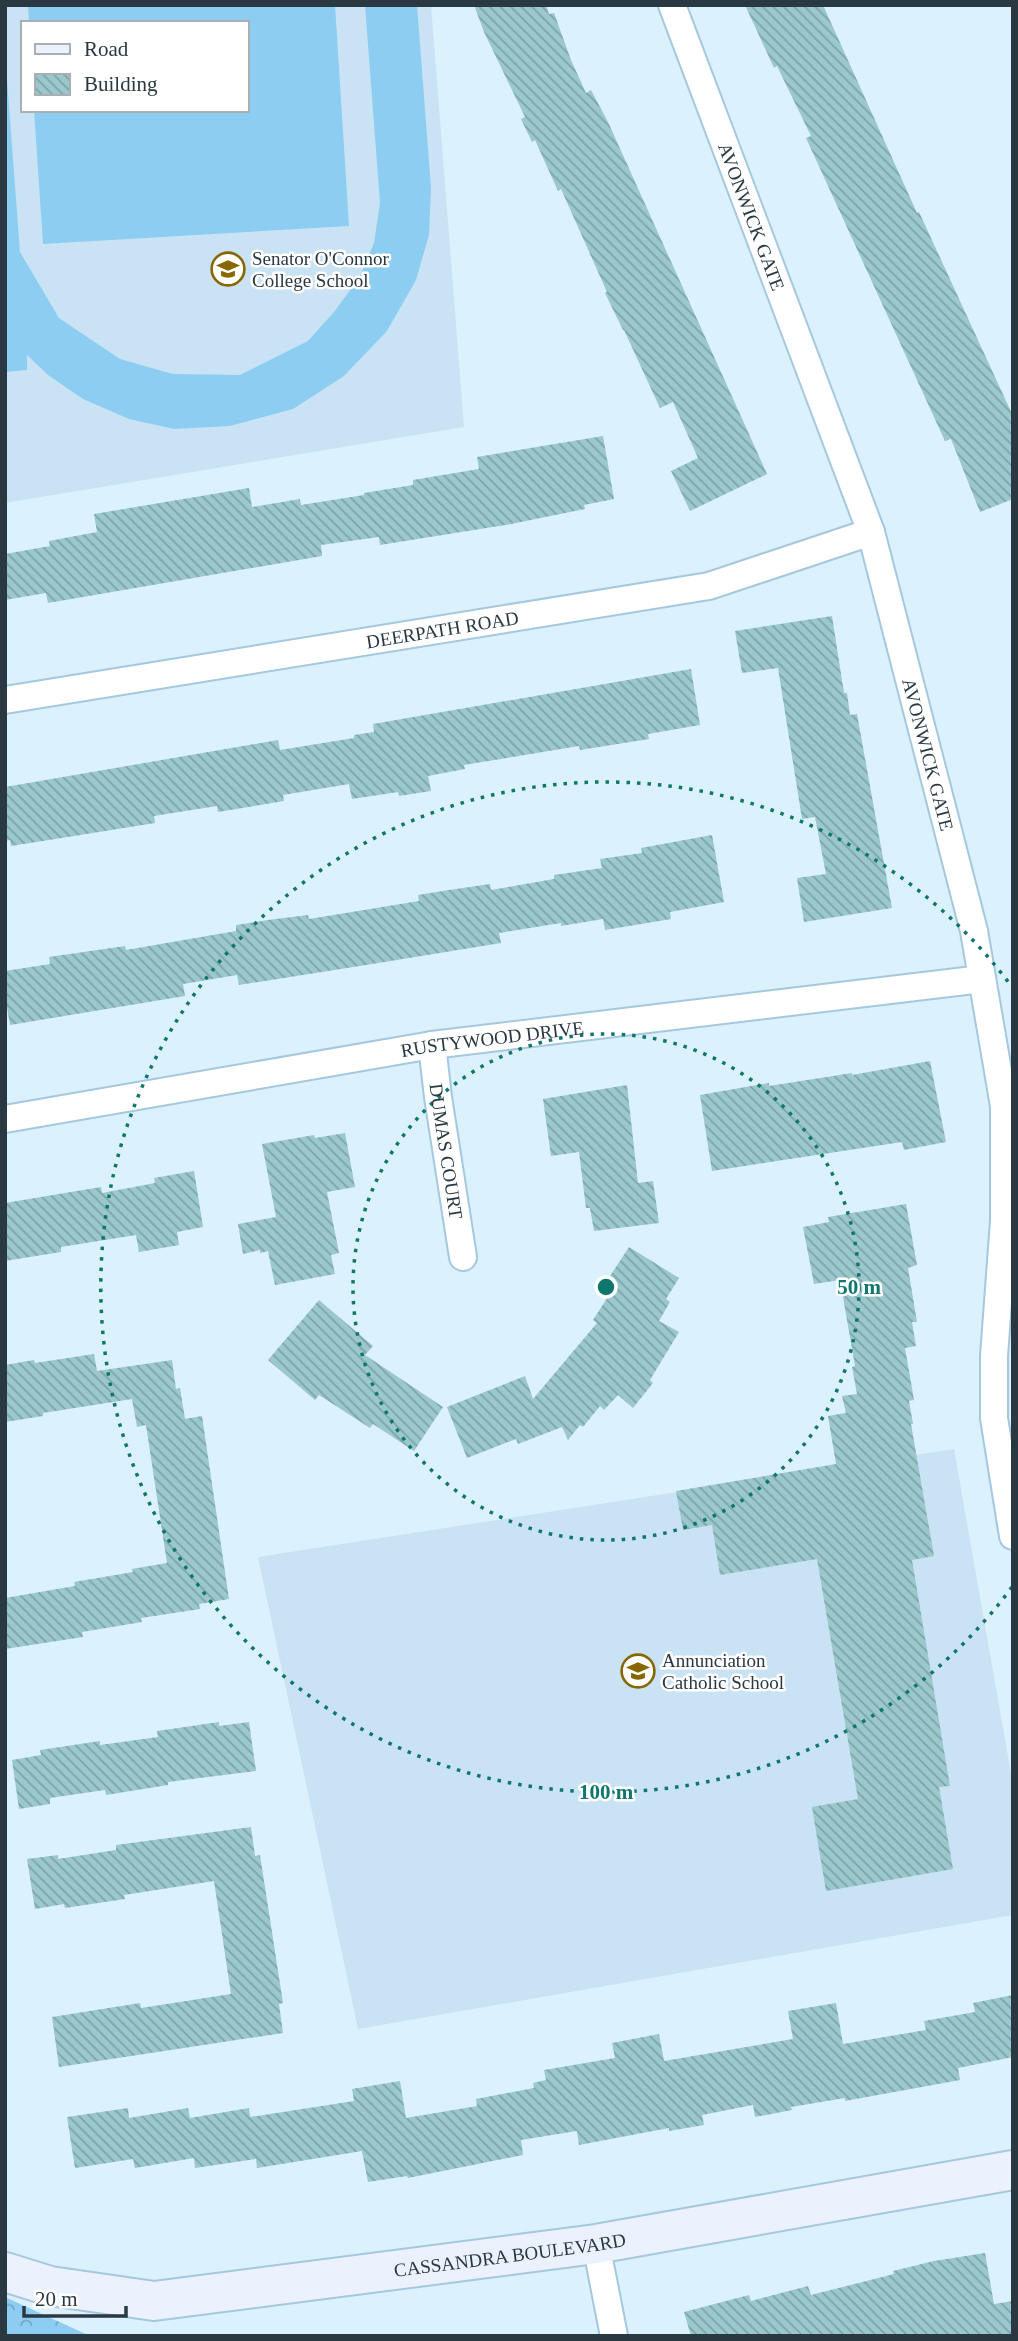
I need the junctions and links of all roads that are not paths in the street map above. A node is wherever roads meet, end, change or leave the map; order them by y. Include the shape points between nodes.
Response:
1 (672, 5) edge
2 (871, 531) junction
3 (5, 700) edge
4 (982, 979) junction
5 (432, 1045) junction
6 (5, 1119) edge
7 (463, 1257) dead end
8 (1013, 1536) edge
9 (1013, 2170) edge
10 (596, 2244) junction
11 (5, 2272) edge
12 (614, 2336) edge

1 - 2 street, AVONWICK GATE
2 - 3 street, DEERPATH ROAD via 709,586
2 - 4 street, AVONWICK GATE via 974,931
4 - 5 street, RUSTYWOOD DRIVE
4 - 8 street, AVONWICK GATE via 1004,1107 1004,1222 994,1418
5 - 6 street, RUSTYWOOD DRIVE
5 - 7 street, DUMAS COURT
9 - 10 street, CASSANDRA BOULEVARD
10 - 11 street, CASSANDRA BOULEVARD via 154,2301 50,2286
10 - 12 street

